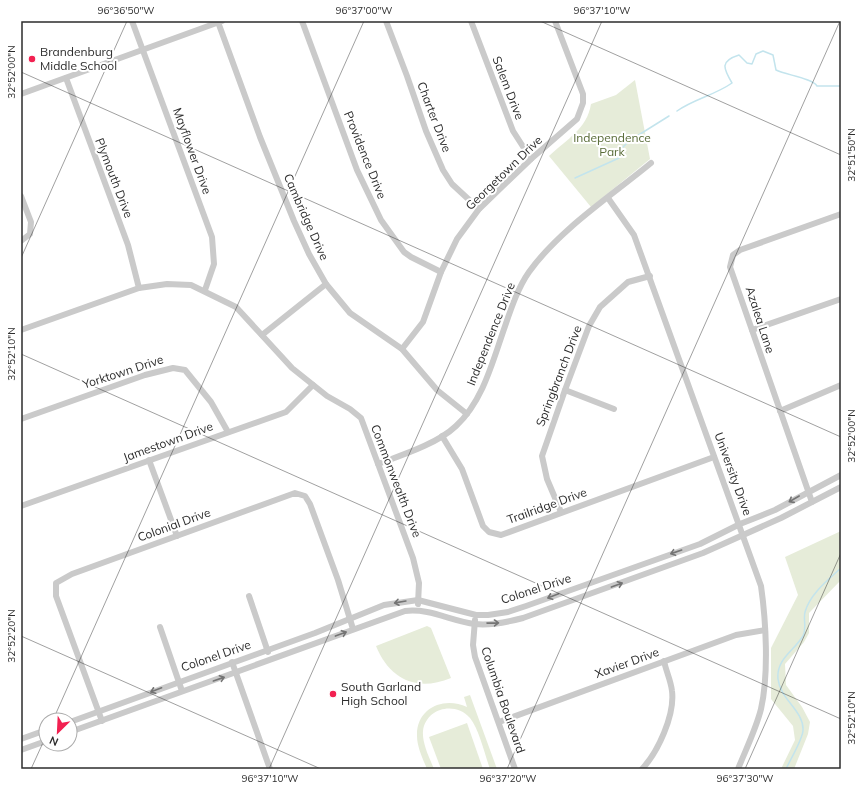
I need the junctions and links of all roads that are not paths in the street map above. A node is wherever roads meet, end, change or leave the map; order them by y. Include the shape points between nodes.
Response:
1 (132, 21) edge
2 (302, 21) edge
3 (386, 21) edge
4 (471, 21) edge
5 (555, 21) edge
6 (220, 22) edge
7 (143, 49) junction
8 (66, 78) junction
9 (21, 94) edge
10 (531, 159) junction
11 (651, 163) dead end
12 (21, 196) edge
13 (608, 198) junction
14 (479, 210) junction
15 (841, 214) edge
16 (21, 241) edge
17 (441, 272) junction
18 (650, 276) junction
19 (326, 284) junction
20 (139, 288) junction
21 (205, 290) junction
22 (841, 299) edge
23 (21, 330) edge
24 (752, 330) junction
25 (262, 335) junction
26 (402, 349) junction
27 (313, 385) junction
28 (841, 385) edge
29 (565, 390) junction
30 (614, 409) dead end
31 (780, 410) junction
32 (467, 414) junction
33 (21, 419) edge
34 (228, 432) junction
35 (442, 436) junction
36 (714, 457) junction
37 (149, 460) junction
38 (378, 464) junction
39 (841, 474) edge
40 (841, 487) edge
41 (808, 492) junction
42 (812, 502) junction
43 (21, 506) edge
44 (561, 512) junction
45 (740, 524) junction
46 (743, 535) junction
47 (177, 536) junction
48 (249, 596) dead end
49 (418, 600) junction
50 (417, 610) junction
51 (476, 615) junction
52 (350, 618) junction
53 (475, 624) junction
54 (160, 627) dead end
55 (353, 629) junction
56 (765, 630) junction
57 (267, 650) junction
58 (270, 660) junction
59 (664, 661) junction
60 (232, 662) junction
61 (236, 673) junction
62 (179, 681) junction
63 (182, 692) junction
64 (98, 711) junction
65 (78, 719) edge
66 (102, 721) junction
67 (499, 722) junction
68 (78, 729) edge
69 (38, 733) edge
70 (21, 739) edge
71 (38, 744) edge
72 (21, 750) edge
73 (270, 769) edge
74 (516, 769) edge
75 (642, 769) edge
76 (738, 769) edge

1 - 7 street, Mayflower Drive
2 - 17 street, Providence Drive via 357,170 381,220 404,252
3 - 14 street, Charter Drive via 426,131 444,170 452,184
4 - 10 street, Salem Drive via 512,132
5 - 10 street, Georgetown Drive via 583,94 583,103 578,119
6 - 7 street
6 - 19 street, Cambridge Drive via 260,137 294,221
7 - 8 street
7 - 21 street, Mayflower Drive via 212,237 214,264
8 - 9 street
8 - 20 street, Plymouth Drive via 128,245
10 - 14 street, Georgetown Drive
11 - 13 street, Independence Drive
12 - 16 street via 32,222 30,234
13 - 18 street, University Drive via 634,235
13 - 32 street, Independence Drive via 557,239 529,272 519,291 480,393
14 - 17 street, Georgetown Drive via 457,239
15 - 24 street, Azalea Lane via 740,250 733,255 730,267
17 - 26 street, Georgetown Drive via 423,322
18 - 29 street, Springbranch Drive via 628,282 600,307 589,326
18 - 36 street, University Drive
19 - 25 street
19 - 26 street, Cambridge Drive via 350,313
20 - 21 street, Commonwealth Drive via 167,284 191,285
20 - 23 street, Commonwealth Drive
21 - 25 street, Commonwealth Drive via 236,307
22 - 24 street
24 - 31 street, Azalea Lane
25 - 27 street, Commonwealth Drive via 292,368
26 - 32 street, Cambridge Drive via 437,390
27 - 34 street, Jamestown Drive via 286,412
27 - 38 street, Commonwealth Drive via 350,408 360,418
28 - 31 street
29 - 30 street
29 - 44 street, Springbranch Drive via 542,456 547,479
31 - 41 street, Azalea Lane
32 - 35 street, Independence Drive via 456,427
33 - 34 street, Yorktown Drive via 145,374 173,368 185,370 211,402
34 - 37 street, Jamestown Drive
35 - 38 street, Independence Drive
35 - 44 street, Trailridge Drive via 462,469 483,526 489,532 501,535
36 - 44 street, Trailridge Drive
36 - 45 street, University Drive
37 - 43 street, Jamestown Drive
37 - 47 street
38 - 49 street, Commonwealth Drive via 413,558 419,583
39 - 41 street, Colonel Drive
40 - 42 street, Colonel Drive
41 - 42 street, Azalea Lane
41 -> 45 street, Colonel Drive via 775,510
42 - 46 street, Colonel Drive
45 - 46 street, University Drive
45 -> 51 street, Colonel Drive via 700,544 526,606 508,612
53 -> 46 street, Colonel Drive via 505,623 524,618 680,562
46 - 56 street, University Drive via 761,586
47 - 52 street, Colonial Drive via 295,493 305,496
47 - 64 street, Colonial Drive via 56,582 56,596
48 - 57 street
49 - 50 street, Commonwealth Drive
49 - 51 street, Colonel Drive
49 -> 52 street, Colonel Drive via 384,605
50 - 53 street, Colonel Drive
50 - 55 street, Colonel Drive
51 - 53 street, Columbia Boulevard
52 - 55 street, Colonial Drive
52 - 57 street, Colonel Drive
53 - 67 street, Columbia Boulevard via 475,657
54 - 62 street
58 -> 55 street, Colonel Drive
56 - 59 street, Xavier Drive via 736,635
56 - 76 street, University Drive via 764,697 757,723
57 - 58 street
57 - 60 street, Colonel Drive
58 - 61 street, Colonel Drive
59 - 67 street, Xavier Drive
59 - 75 street via 672,690 672,705 667,724 651,760
60 - 61 street
60 - 62 street, Colonel Drive
63 -> 61 street, Colonel Drive
61 - 73 street
62 - 63 street
62 -> 64 street, Colonel Drive
63 - 66 street, Colonel Drive
64 - 65 street, Colonel Drive
64 - 66 street, Colonial Drive
66 - 68 street, Colonel Drive
67 - 74 street, Columbia Boulevard
69 - 70 street
71 - 72 street

